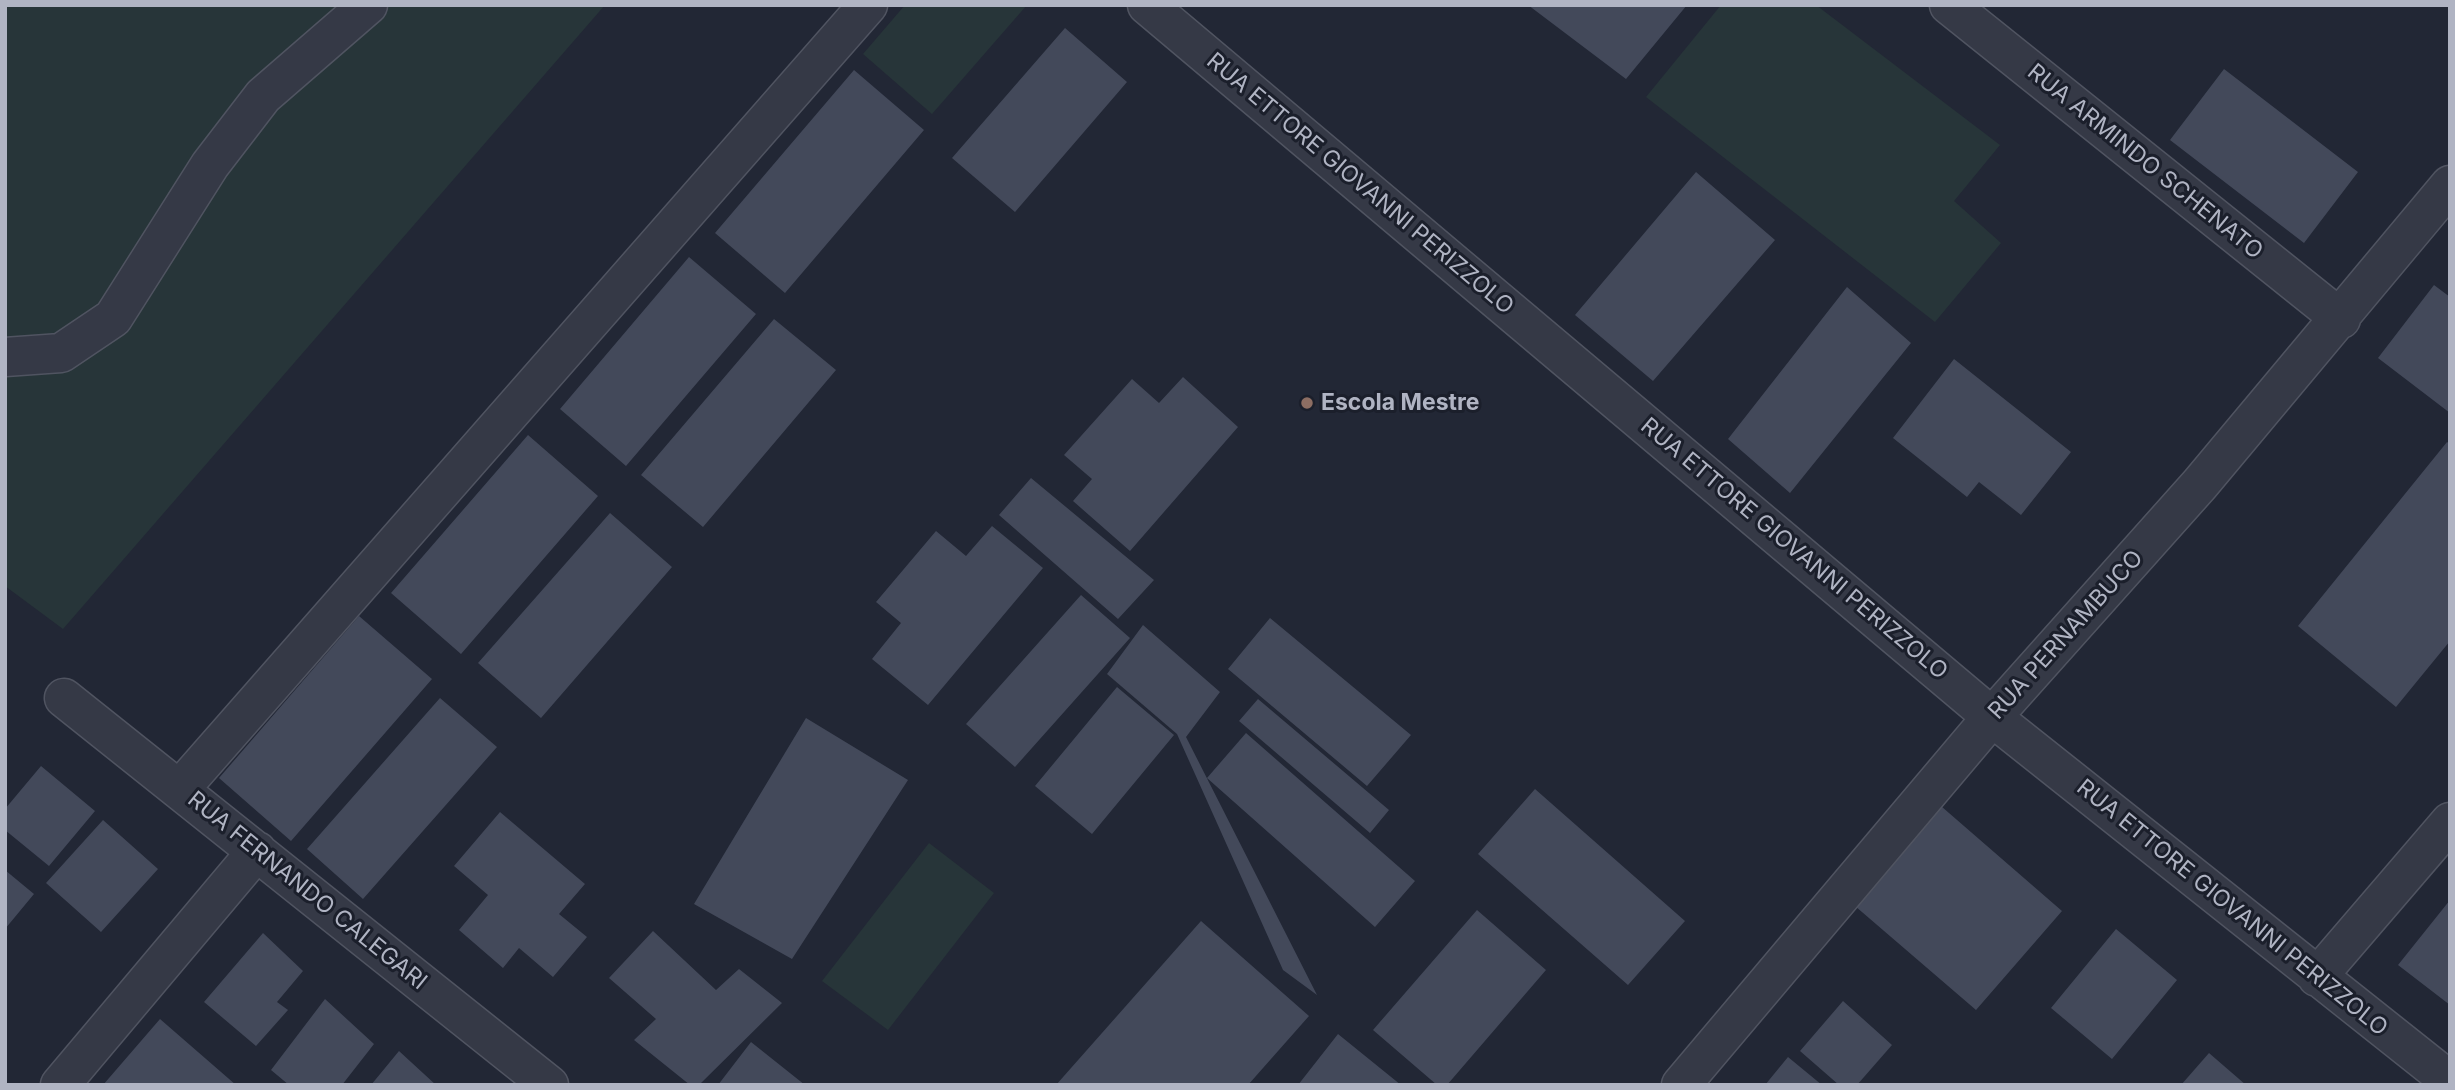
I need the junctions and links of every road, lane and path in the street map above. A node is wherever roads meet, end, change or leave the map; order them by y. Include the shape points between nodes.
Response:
1 (368, 5) edge
2 (868, 5) edge
3 (1147, 5) edge
4 (1949, 5) edge
5 (2450, 185) edge
6 (2341, 319) junction
7 (5, 356) edge
8 (64, 698) dead end
9 (1993, 716) junction
10 (180, 789) junction
11 (2450, 822) edge
12 (257, 851) junction
13 (2317, 977) junction
14 (2450, 1081) edge
15 (60, 1085) edge
16 (549, 1085) edge
17 (1681, 1085) edge

1 - 7 street via 263,96 210,165 113,318 61,353
2 - 10 street
3 - 9 street, RUA ETTORE GIOVANNI PERIZZOLO
4 - 6 street, RUA ARMINDO SCHENATO
5 - 6 street, RUA PERNAMBUCO
6 - 9 street, RUA PERNAMBUCO
8 - 10 street, RUA FERNANDO CALEGARI
9 - 13 street, RUA ETTORE GIOVANNI PERIZZOLO
9 - 17 street, RUA PERNAMBUCO
10 - 12 street, RUA FERNANDO CALEGARI
11 - 13 street
12 - 15 street
12 - 16 street, RUA FERNANDO CALEGARI
13 - 14 street, RUA ETTORE GIOVANNI PERIZZOLO

